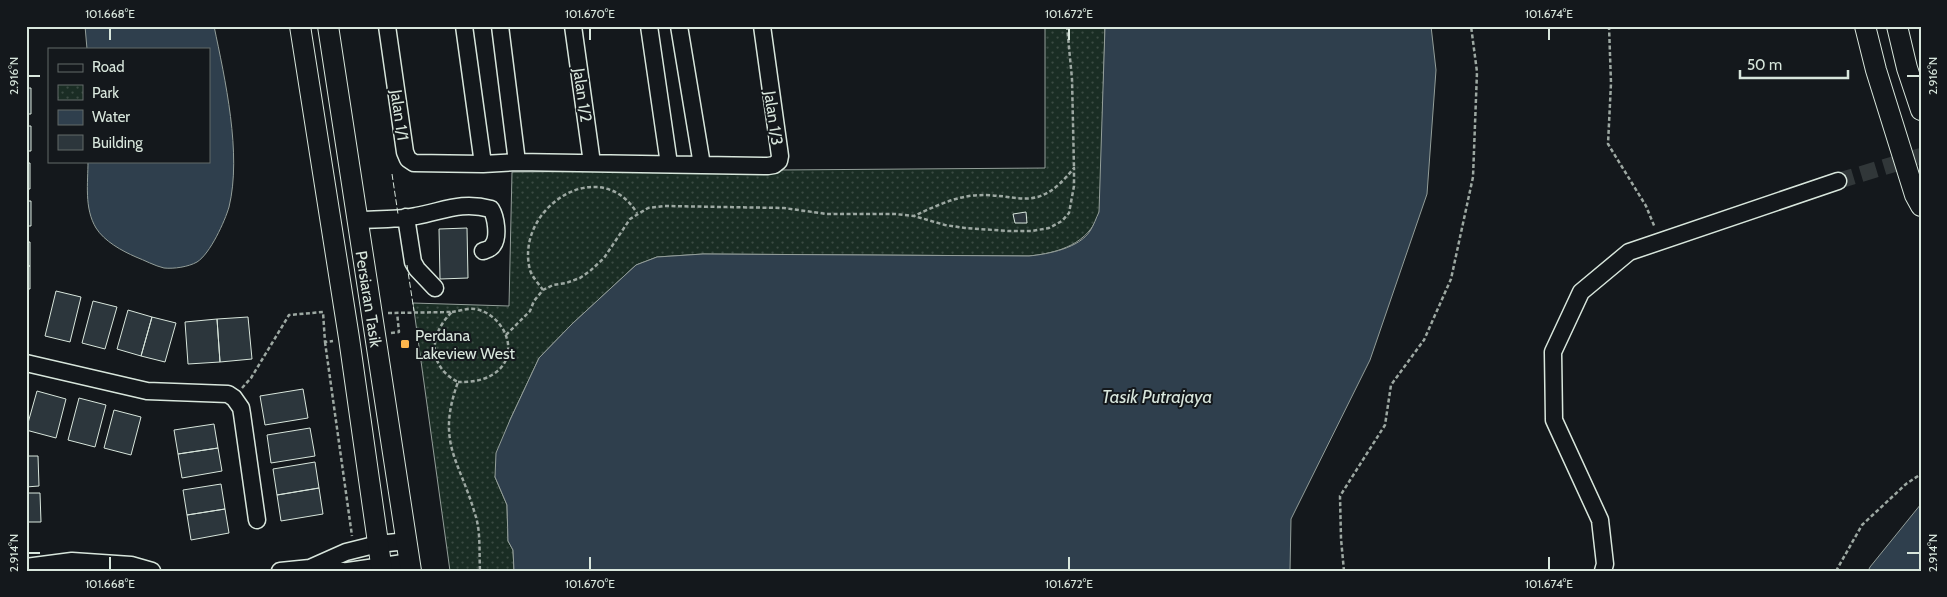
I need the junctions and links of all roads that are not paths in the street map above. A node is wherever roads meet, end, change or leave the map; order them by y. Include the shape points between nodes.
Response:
1 (300, 26) edge
2 (328, 26) edge
3 (387, 26) edge
4 (464, 26) edge
5 (500, 26) edge
6 (573, 26) edge
7 (649, 26) edge
8 (679, 26) edge
9 (762, 26) edge
10 (1864, 26) edge
11 (1897, 26) edge
12 (1921, 110) edge
13 (517, 162) junction
14 (592, 163) junction
15 (483, 164) junction
16 (669, 164) junction
17 (702, 165) junction
18 (1838, 181) tunnel mouth
19 (1921, 206) edge
20 (406, 217) junction
21 (358, 220) junction
22 (482, 251) dead end
23 (435, 288) dead end
24 (26, 363) edge
25 (257, 520) dead end
26 (407, 541) junction
27 (378, 544) junction
28 (411, 566) edge
29 (26, 567) edge
30 (49, 568) edge
31 (310, 568) junction
32 (382, 568) edge
33 (152, 571) edge
34 (280, 571) edge
35 (343, 571) edge
36 (348, 571) edge
37 (1603, 571) edge

1 - 27 main road, Persiaran Tasik
2 - 21 main road, Persiaran Tasik
3 - 15 street, Jalan 1/1 via 408,158 421,163
4 - 15 street
5 - 13 street
6 - 14 street, Jalan 1/2
7 - 16 street
8 - 17 street
9 - 17 street, Jalan 1/3 via 779,161 768,166
10 - 19 main road
11 - 12 main road
13 - 14 street
13 - 15 street
14 - 16 street
16 - 17 street
18 - 37 street via 1629,252 1581,292 1553,352 1554,420 1600,520
20 - 21 street
20 - 22 street via 450,207 491,209 495,222 494,244
20 - 23 street via 413,262
21 - 26 main road, Persiaran Tasik
24 - 25 street via 147,391 222,393 234,398 241,408
26 - 27 street
26 - 28 main road, Persiaran Tasik
27 - 31 street
27 - 32 main road, Persiaran Tasik
28 - 32 street
29 - 30 street
30 - 33 street via 72,561 131,565
31 - 34 street
31 - 35 street
32 - 36 street

